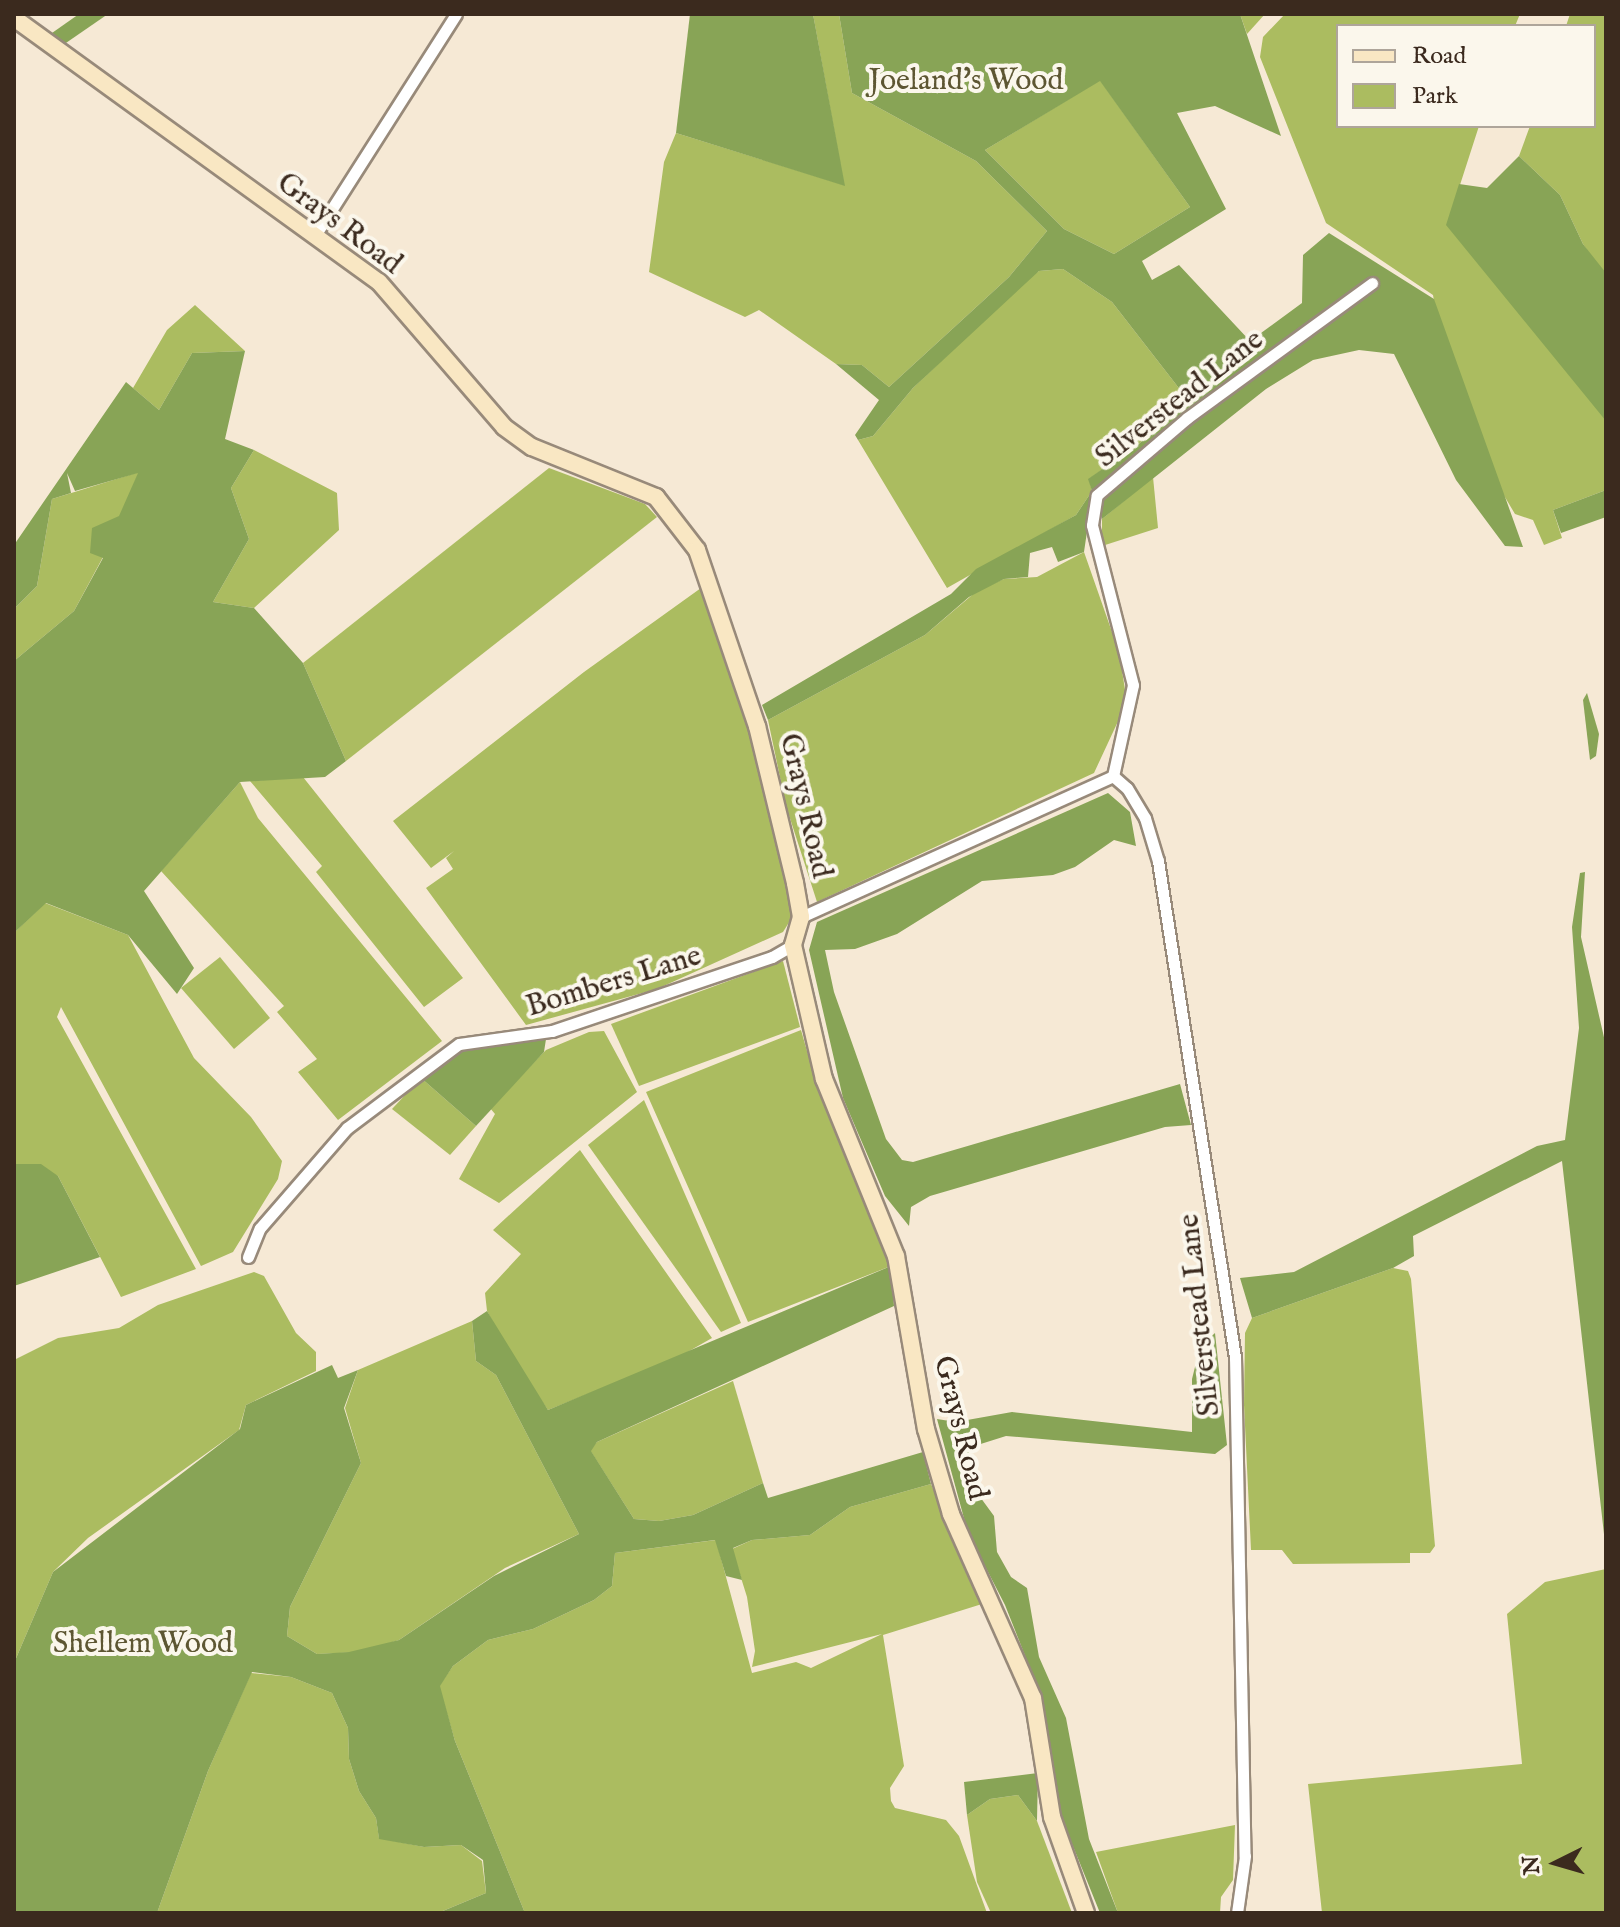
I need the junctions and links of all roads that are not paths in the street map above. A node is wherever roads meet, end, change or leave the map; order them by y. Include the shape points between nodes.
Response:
1 (456, 14) edge
2 (14, 18) edge
3 (314, 237) junction
4 (1372, 283) dead end
5 (1113, 776) junction
6 (801, 917) junction
7 (793, 945) junction
8 (248, 1257) dead end
9 (1086, 1913) edge
10 (1237, 1913) edge

1 - 3 street
2 - 3 street, Grays Road
3 - 6 street, Grays Road via 379,282 504,427 532,447 656,497 697,550 757,726
4 - 5 street, Silverstead Lane via 1187,418 1097,495 1092,525 1133,685
5 - 6 street
5 - 10 street, Silverstead Lane via 1145,818 1158,861 1235,1357 1245,1856
6 - 7 street, Grays Road
7 - 8 street, Bombers Lane via 772,957 552,1031 459,1044 347,1128 260,1228
7 - 9 street, Grays Road via 824,1079 896,1256 938,1472 951,1514 1033,1698 1052,1817

